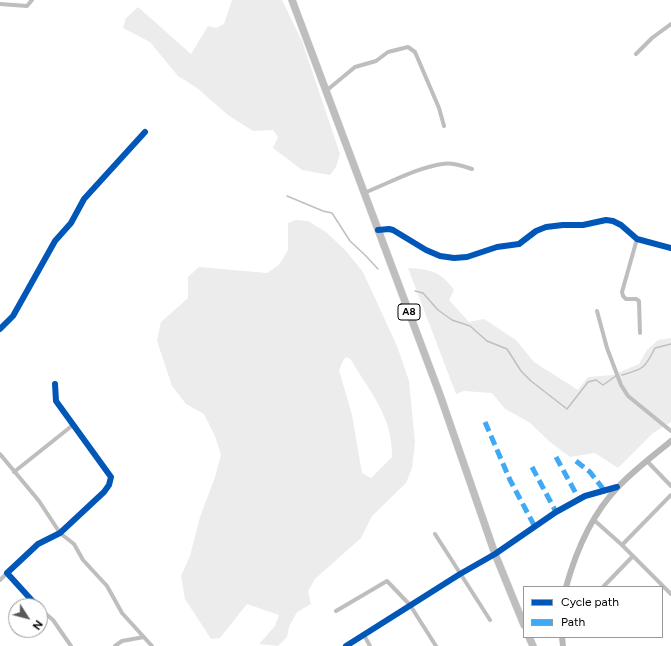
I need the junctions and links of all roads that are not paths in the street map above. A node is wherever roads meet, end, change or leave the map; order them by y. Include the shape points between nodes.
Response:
1 (32, 0) edge
2 (292, 0) edge
3 (0, 4) edge
4 (671, 24) edge
5 (636, 54) dead end
6 (326, 91) junction
7 (444, 126) dead end
8 (145, 132) dead end
9 (472, 170) dead end
10 (364, 194) junction
11 (378, 230) junction
12 (637, 239) junction
13 (671, 248) edge
14 (597, 311) dead end
15 (0, 329) edge
16 (640, 333) dead end
17 (55, 384) dead end
18 (73, 425) junction
19 (671, 431) edge
20 (671, 441) edge
21 (0, 454) edge
22 (647, 461) junction
23 (14, 472) junction
24 (671, 486) edge
25 (617, 487) junction
26 (671, 495) edge
27 (594, 520) junction
28 (60, 533) junction
29 (435, 534) dead end
30 (622, 545) junction
31 (495, 554) junction
32 (633, 556) junction
33 (7, 573) junction
34 (460, 574) junction
35 (0, 580) edge
36 (566, 586) edge
37 (604, 586) edge
38 (671, 594) edge
39 (30, 598) edge
40 (410, 605) junction
41 (336, 611) dead end
42 (48, 616) edge
43 (490, 620) dead end
44 (523, 623) edge
45 (364, 635) junction
46 (144, 637) junction
47 (71, 646) edge
48 (115, 646) edge
49 (152, 646) edge
50 (346, 646) edge
51 (370, 646) edge
52 (436, 646) edge

1 - 3 street via 27,6
2 - 6 main road, A8
4 - 5 street
6 - 7 street via 355,67 376,61 388,52 408,47 415,52
6 - 10 main road, A8
8 - 15 street via 84,199 71,223 55,241 13,316
9 - 10 street via 460,165 443,163
10 - 11 main road, A8
11 - 12 street via 393,230 426,250 454,258 519,244 536,231 554,225 572,226 613,221
11 - 31 main road, A8 via 462,454
12 - 13 street
12 - 16 street via 622,292 626,299 639,301
14 - 19 street via 621,385 628,396
17 - 18 street via 56,401
18 - 23 street
18 - 28 street via 111,477 104,492
20 - 22 street
21 - 23 street
22 - 24 street
22 - 25 street
23 - 28 street via 39,501
25 - 27 street
25 - 31 street via 579,499
26 - 30 street
27 - 30 street
27 - 36 street
28 - 33 street via 38,544
28 - 46 street via 74,544 83,560 106,586 122,613
29 - 34 street
30 - 32 street
31 - 34 street
31 - 44 main road, A8
32 - 37 street
32 - 38 street
33 - 35 street
33 - 39 street
34 - 40 street
34 - 43 street
40 - 41 street via 387,581
40 - 45 street
40 - 52 street
42 - 47 street
45 - 50 street
45 - 51 street
46 - 48 street via 122,641
46 - 49 street

